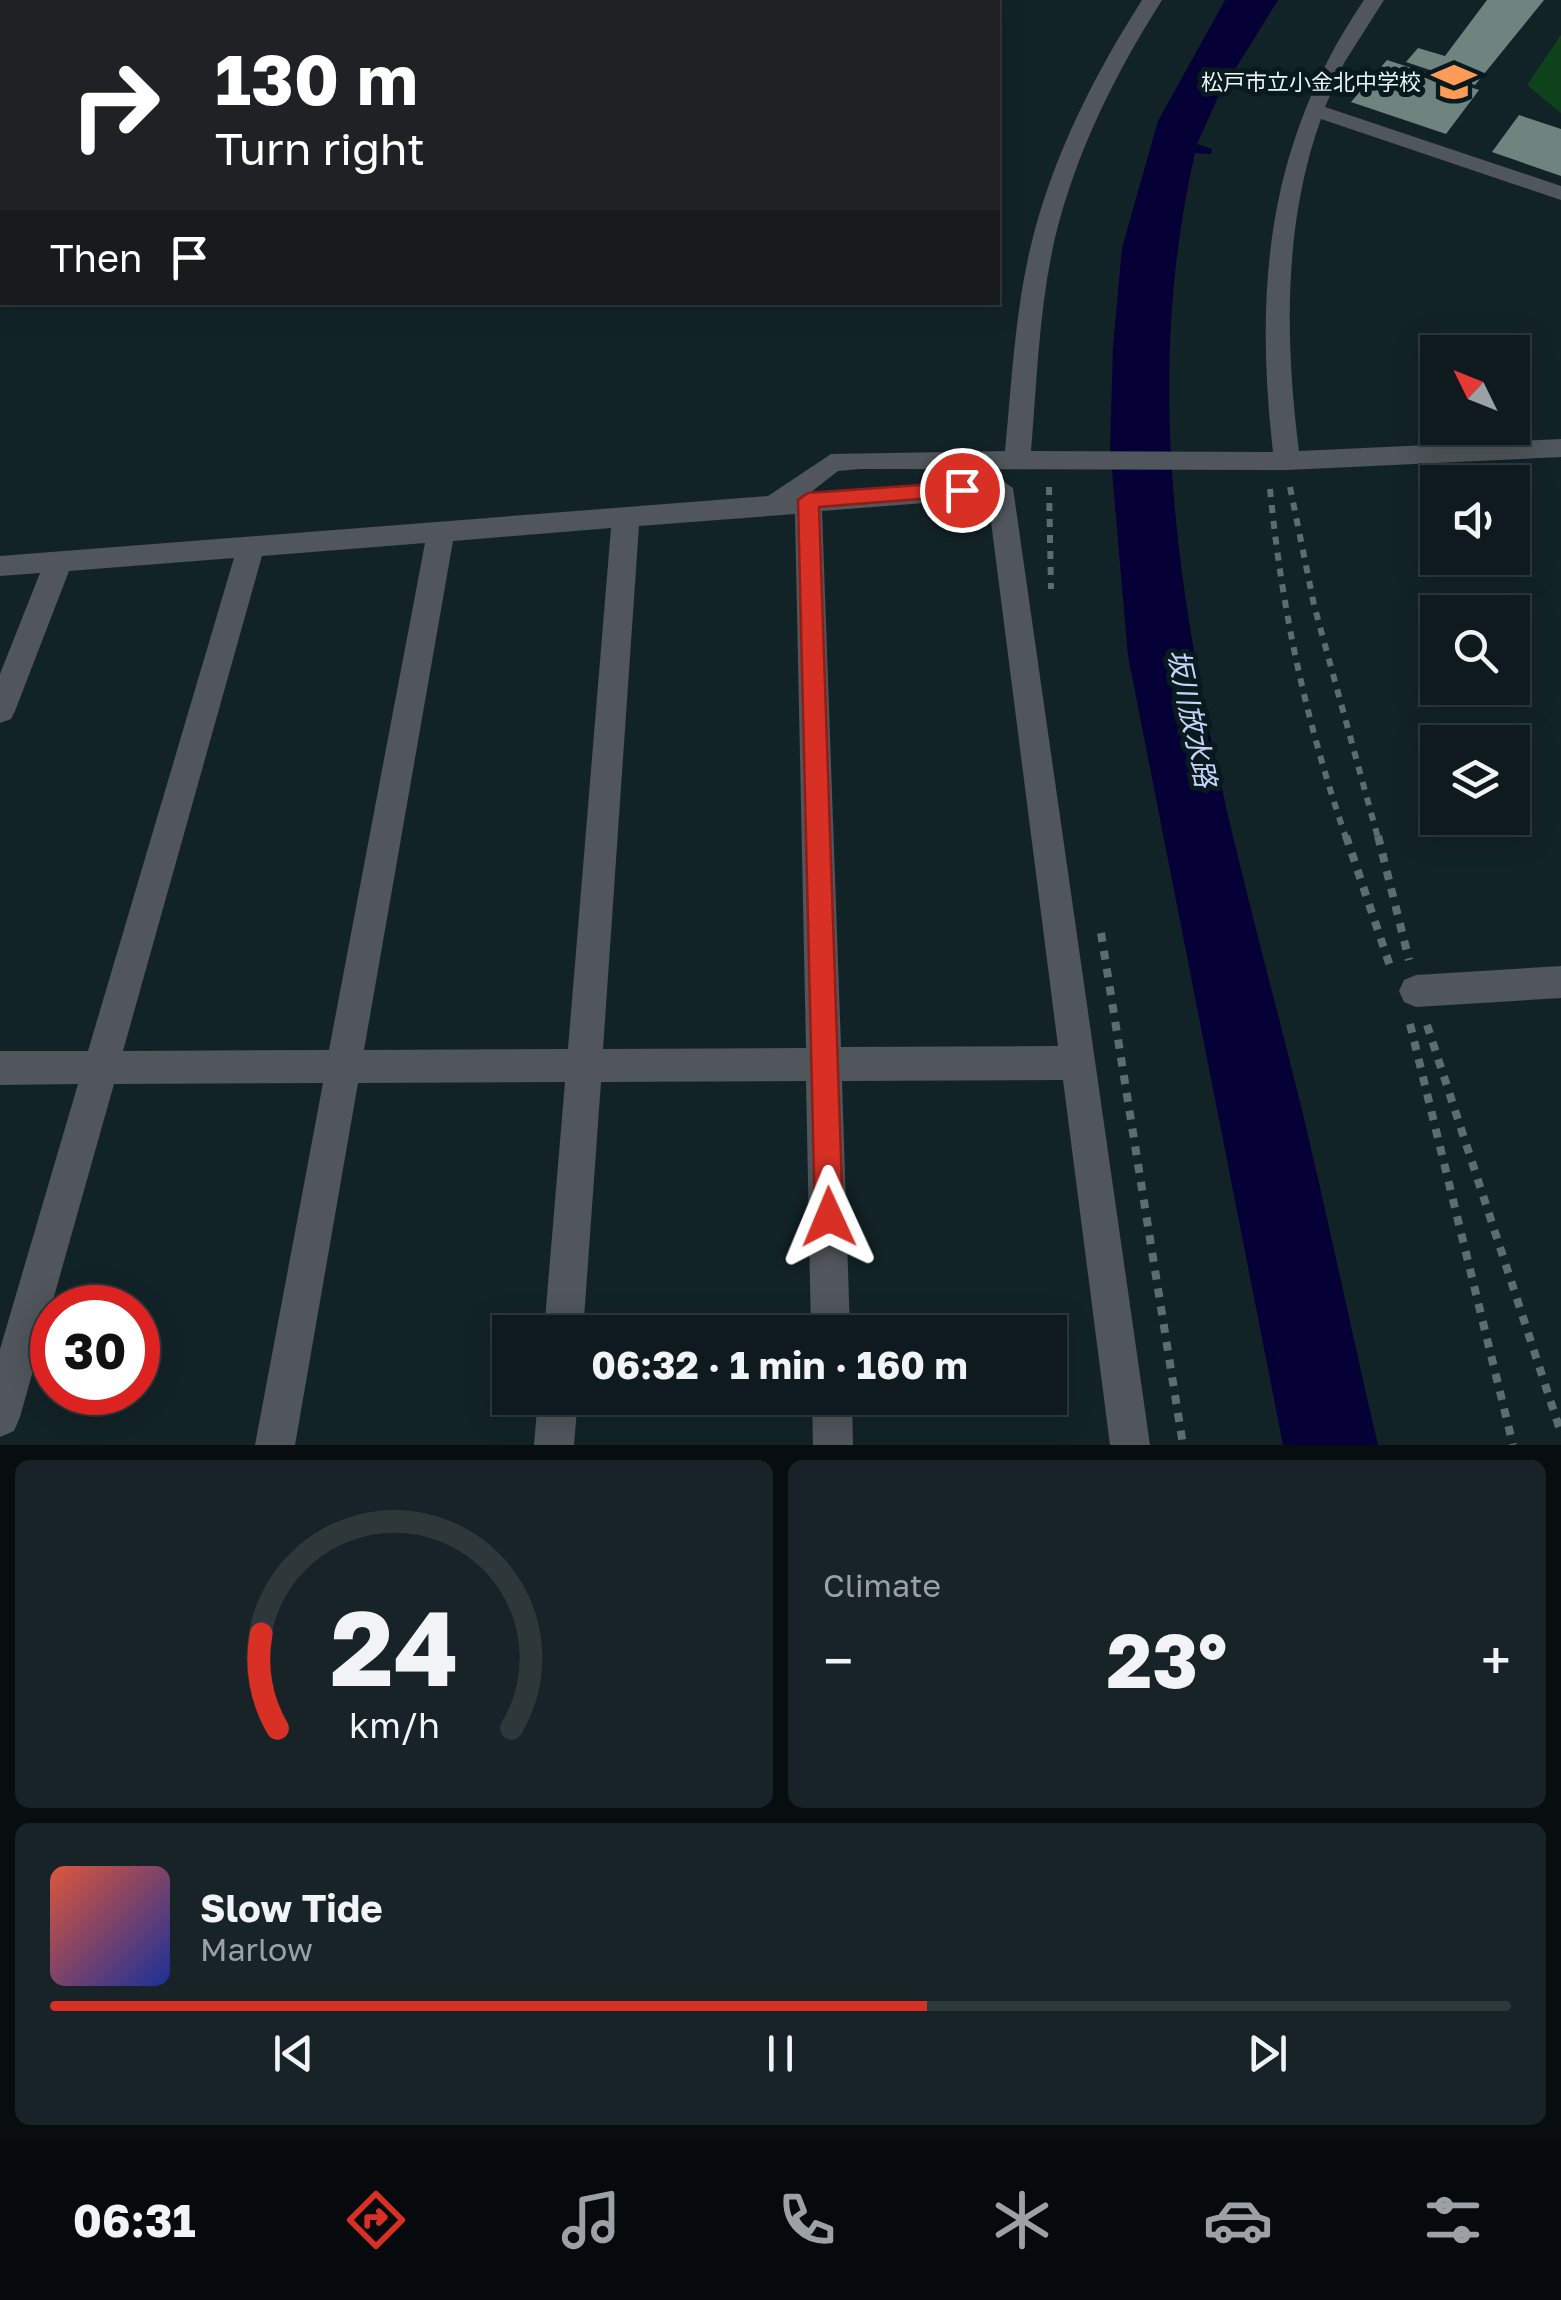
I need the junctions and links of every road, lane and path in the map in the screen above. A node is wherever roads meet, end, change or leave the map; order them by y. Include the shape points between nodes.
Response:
1 (1152, 0) edge
2 (1374, 0) edge
3 (1316, 111) junction
4 (1561, 193) edge
5 (1561, 448) edge
6 (1018, 460) junction
7 (1048, 460) junction
8 (1277, 461) junction
9 (793, 502) junction
10 (626, 515) junction
11 (442, 530) junction
12 (251, 546) junction
13 (59, 561) junction
14 (0, 566) edge
15 (1052, 604) dead end
16 (0, 711) edge
17 (1561, 982) edge
18 (1407, 998) junction
19 (1080, 1063) junction
20 (586, 1064) junction
21 (826, 1064) junction
22 (1121, 1065) dead end
23 (0, 1068) edge
24 (102, 1068) junction
25 (343, 1069) junction
26 (565, 1315) edge
27 (831, 1315) edge
28 (557, 1415) edge
29 (833, 1415) edge
30 (0, 1417) edge
31 (1561, 1433) edge
32 (275, 1445) edge
33 (554, 1445) edge
34 (834, 1445) edge
35 (1130, 1445) edge
36 (1183, 1445) edge
37 (1513, 1445) edge

1 - 6 street via 1122,46 1060,184 1036,273
2 - 3 street via 1330,73
3 - 4 street
3 - 8 street via 1285,222
5 - 8 street
6 - 7 street
6 - 9 street via 831,463
7 - 8 street
7 - 15 path
8 - 18 path via 1341,691
8 - 18 path via 1280,592 1311,734
9 - 10 street
9 - 19 street via 1000,488
9 - 21 street
10 - 11 street
10 - 20 street
11 - 12 street
11 - 25 street
12 - 13 street
12 - 24 street
13 - 14 street
13 - 16 street
17 - 18 street
18 - 31 path
18 - 37 path
19 - 21 street
19 - 35 street
20 - 21 street
20 - 25 street
20 - 26 street
21 - 27 street
22 - 36 path
23 - 24 street
24 - 25 street
24 - 30 street
25 - 32 street
28 - 33 street
29 - 34 street

